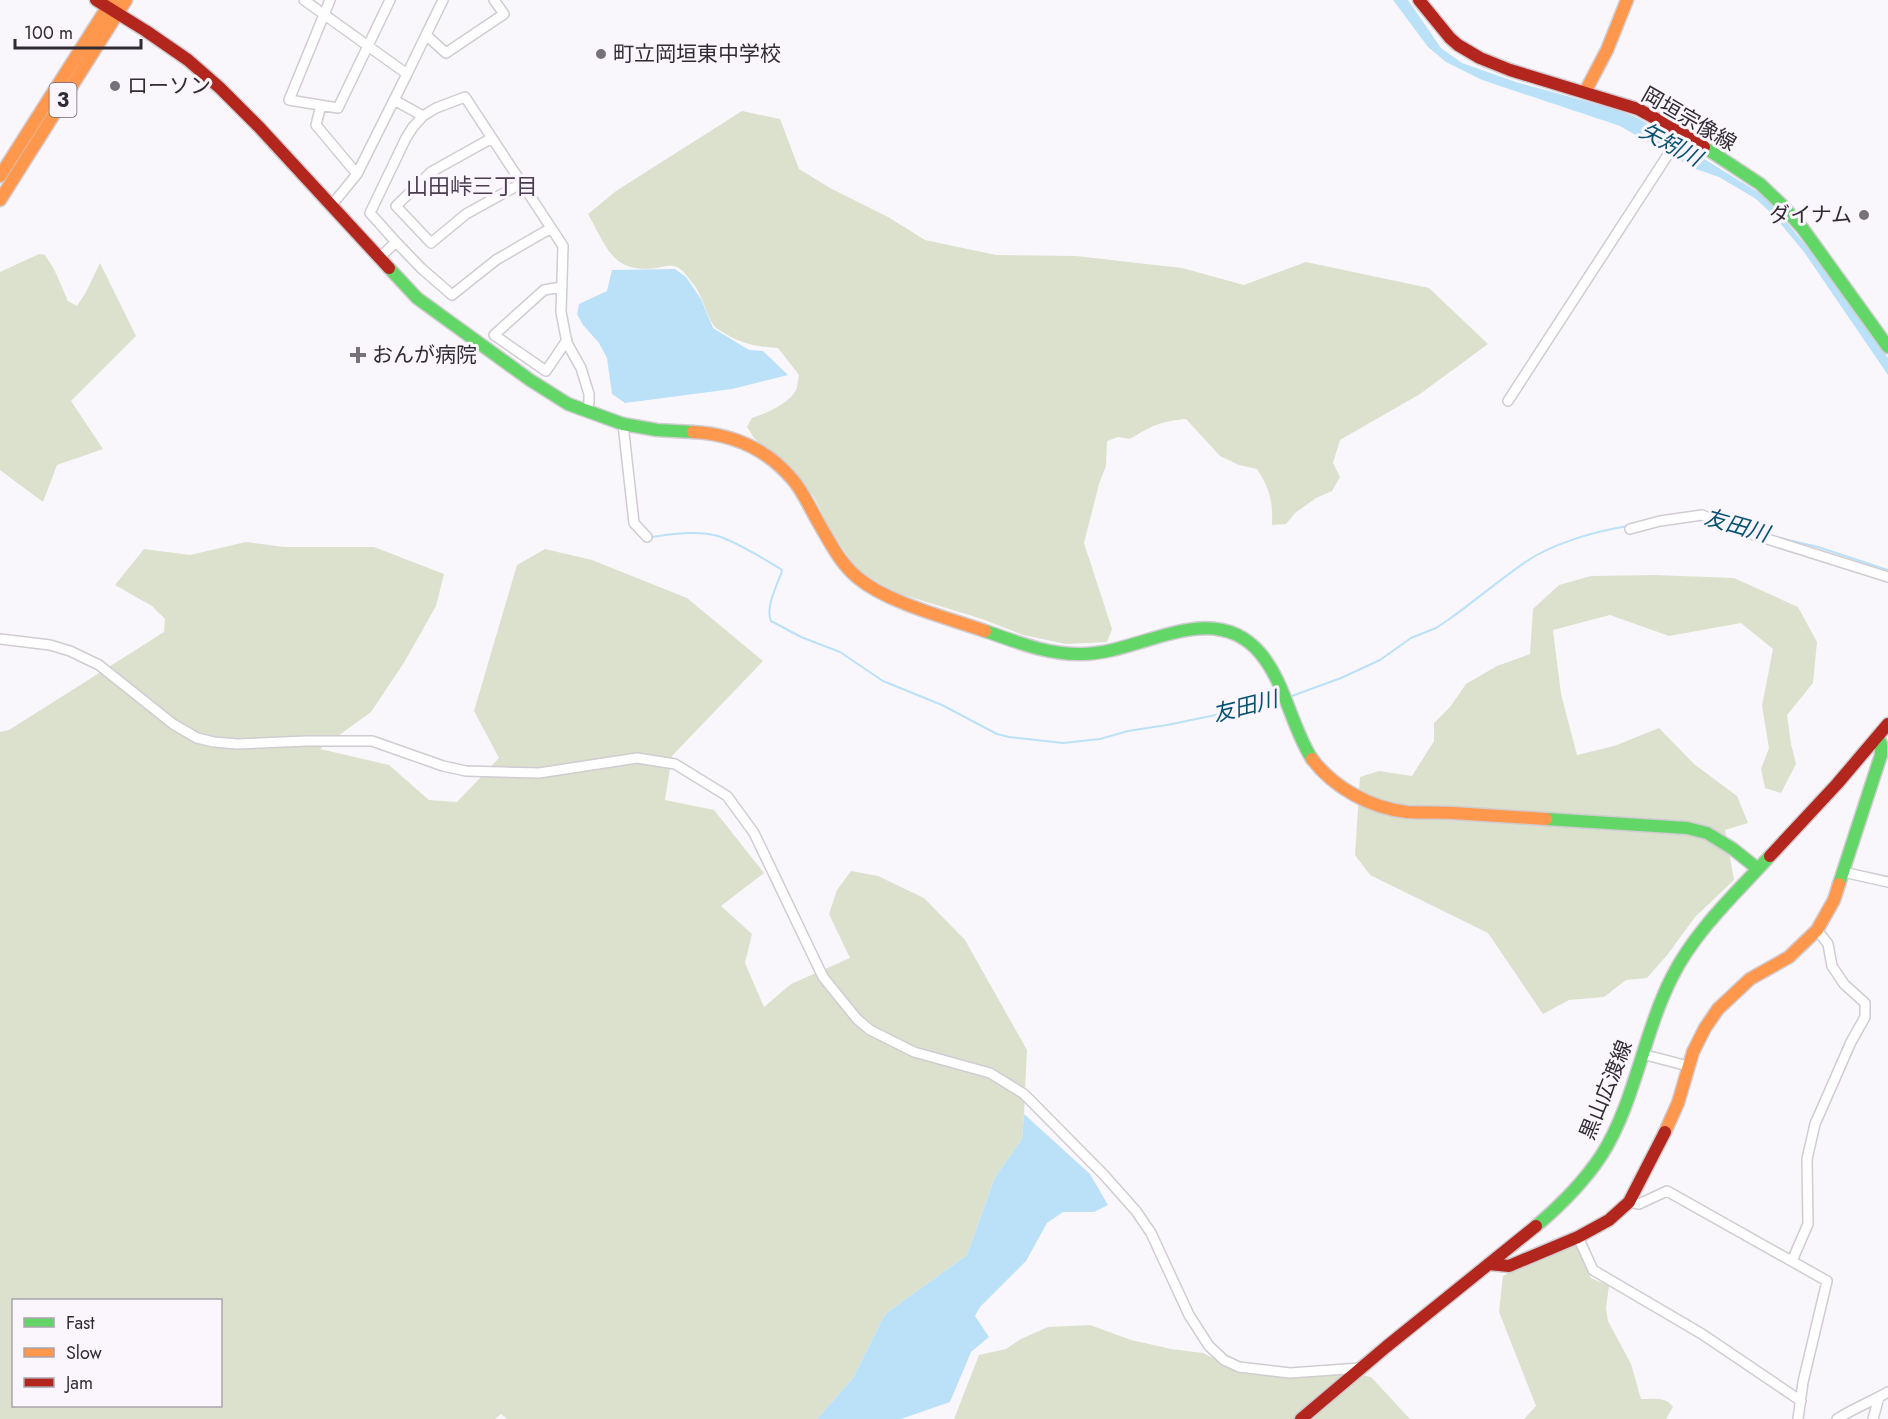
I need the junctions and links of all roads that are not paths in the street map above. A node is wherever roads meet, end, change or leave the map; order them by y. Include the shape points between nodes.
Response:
1 (96, 0) edge
2 (126, 0) edge
3 (304, 0) edge
4 (330, 0) edge
5 (390, 0) edge
6 (443, 0) edge
7 (494, 0) edge
8 (1419, 0) edge
9 (1627, 0) edge
10 (112, 7) edge
11 (324, 14) junction
12 (426, 35) junction
13 (368, 46) junction
14 (407, 74) junction
15 (1585, 92) junction
16 (394, 100) junction
17 (321, 105) junction
18 (423, 116) junction
19 (1682, 133) junction
20 (492, 138) junction
21 (357, 174) junction
22 (0, 176) edge
23 (522, 183) junction
24 (0, 200) edge
25 (331, 206) junction
26 (551, 228) junction
27 (396, 242) junction
28 (379, 258) junction
29 (562, 287) junction
30 (567, 340) junction
31 (1888, 347) edge
32 (1508, 401) dead end
33 (585, 411) junction
34 (622, 424) junction
35 (1630, 529) dead end
36 (647, 537) dead end
37 (1888, 577) edge
38 (0, 639) edge
39 (1888, 724) edge
40 (1878, 736) junction
41 (1758, 869) junction
42 (1843, 872) junction
43 (1888, 882) edge
44 (1817, 930) junction
45 (1642, 1054) junction
46 (1688, 1066) junction
47 (1629, 1202) junction
48 (1578, 1237) junction
49 (1792, 1261) junction
50 (1489, 1264) junction
51 (1360, 1368) junction
52 (1884, 1394) edge
53 (1801, 1401) junction
54 (1301, 1419) edge
55 (1798, 1419) edge
56 (1837, 1419) edge
57 (1873, 1419) edge

1 - 10 main road
2 - 10 main road, 3
3 - 11 street
4 - 11 street
5 - 13 street
6 - 12 street
7 - 12 street via 504,14 446,53
8 - 15 main road, 岡垣宗像線 via 1450,38 1480,58
9 - 15 main road
10 - 22 main road, 3
10 - 24 main road, 3
10 - 25 main road via 188,60 220,88
11 - 13 street
11 - 17 street via 289,100
12 - 14 street
13 - 14 street
13 - 17 street via 338,108
14 - 16 street
15 - 19 main road, 岡垣宗像線 via 1638,109
16 - 18 street
16 - 21 street
17 - 21 street via 316,125
18 - 20 street via 465,97
18 - 27 street via 406,138 370,213
19 - 31 main road, 岡垣宗像線 via 1760,184 1776,199 1803,229
19 - 32 street
20 - 23 street
20 - 23 street via 431,172 396,206 431,243 466,214
21 - 25 street
23 - 26 street
25 - 28 main road
26 - 27 street via 496,260 452,295
26 - 29 street via 563,246
27 - 28 street
28 - 33 main road via 417,298 461,332 568,404
29 - 30 street via 561,312
29 - 30 street via 544,290 494,335 546,371
30 - 33 street via 589,394
33 - 34 main road
34 - 36 street via 634,523
34 - 41 main road via 712,434 757,449 794,481 839,559 859,579 889,597 1030,646 1078,655 1110,652 1183,629 1211,627 1234,633 1260,651 1273,670 1298,735 1318,766 1364,800 1402,811 1687,828 1707,833
35 - 37 street via 1702,515
38 - 51 street via 50,645 80,655 121,680 173,724 197,738 214,742 372,741 466,771 539,773 637,758 675,764 728,796 754,833 823,977 857,1019 870,1030 914,1052 990,1073 1024,1094 1136,1211 1189,1315 1209,1346 1224,1360 1239,1367 1290,1373
39 - 40 main road, 黒山広渡線
40 - 41 main road, 黒山広渡線
40 - 42 main road via 1881,755
41 - 45 main road, 黒山広渡線 via 1678,965 1659,1003
42 - 43 street
42 - 44 main road via 1834,900
44 - 46 main road via 1789,957 1730,995 1699,1038
44 - 49 street via 1828,944 1832,966 1844,984 1865,1003 1865,1017 1815,1124 1807,1159 1808,1224
45 - 46 street
45 - 50 main road, 黒山広渡線 via 1618,1125 1597,1163 1549,1215
46 - 47 main road via 1678,1103
47 - 48 main road via 1609,1220
47 - 49 street via 1639,1204 1667,1191
48 - 50 main road via 1509,1266
48 - 53 street via 1593,1269 1702,1334
49 - 53 street via 1827,1281
50 - 51 main road, 黒山広渡線
51 - 54 main road, 黒山広渡線
52 - 56 street
52 - 57 street
53 - 55 street

